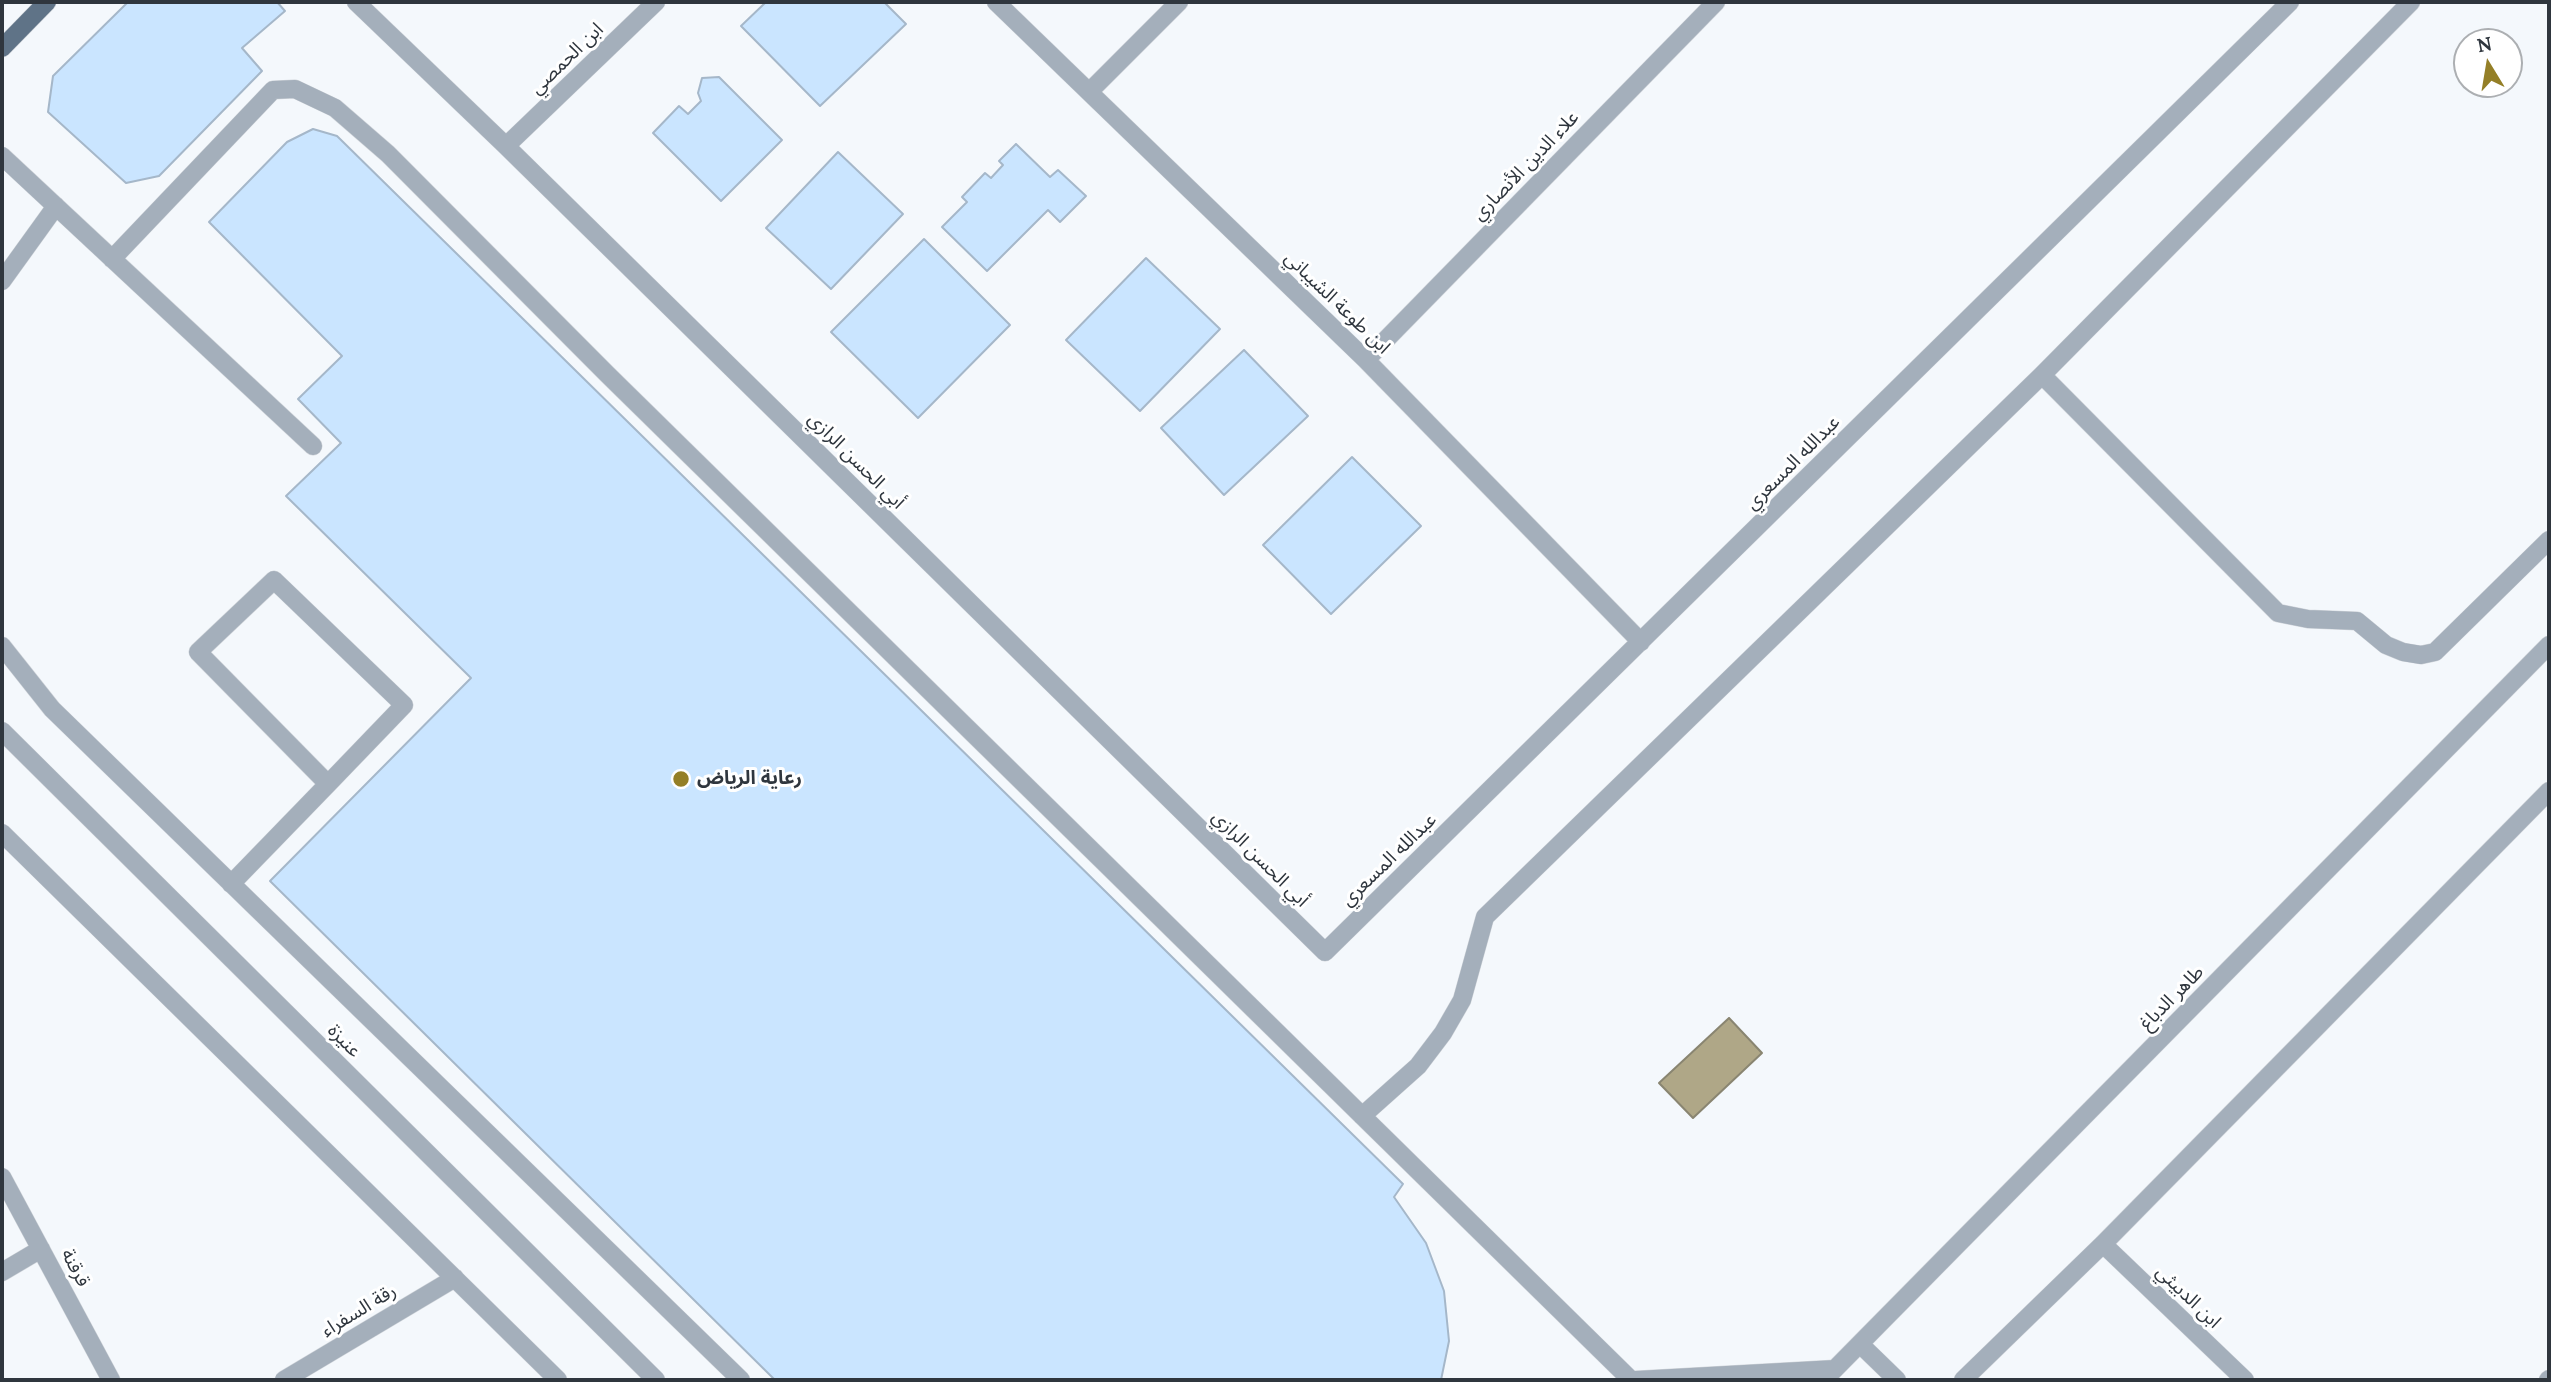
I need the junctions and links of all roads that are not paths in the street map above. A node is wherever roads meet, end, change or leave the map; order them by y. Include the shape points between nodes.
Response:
1 (47, 2) edge
2 (356, 2) edge
3 (656, 2) edge
4 (996, 2) edge
5 (1179, 2) edge
6 (1716, 2) edge
7 (2290, 2) edge
8 (2411, 2) edge
9 (2, 48) edge
10 (1088, 92) junction
11 (506, 146) junction
12 (2, 156) edge
13 (56, 206) junction
14 (111, 260) junction
15 (2, 281) edge
16 (1366, 360) junction
17 (2042, 375) junction
18 (313, 446) dead end
19 (2549, 540) edge
20 (1641, 642) junction
21 (2549, 645) edge
22 (2, 646) edge
23 (2, 731) edge
24 (328, 784) junction
25 (2549, 791) edge
26 (2, 833) edge
27 (231, 884) junction
28 (1325, 952) joint
29 (1362, 1116) junction
30 (2, 1177) edge
31 (2103, 1244) junction
32 (41, 1249) junction
33 (2, 1272) edge
34 (455, 1279) junction
35 (1861, 1345) junction
36 (1830, 1375) edge
37 (111, 1380) edge
38 (284, 1380) edge
39 (558, 1380) edge
40 (656, 1380) edge
41 (741, 1380) edge
42 (1634, 1380) edge
43 (1897, 1380) edge
44 (1963, 1380) edge
45 (2245, 1380) edge

1 - 9 main road
2 - 11 street, أبي الحسن الرازي
3 - 11 street, ابن الحمصي
4 - 10 street, ابن طوعة الشيباني
5 - 10 street
6 - 16 street, علاء الدين الأنصاري
7 - 20 street, عبدالله المسعري
8 - 17 street
10 - 16 street, ابن طوعة الشيباني
11 - 28 street, أبي الحسن الرازي
12 - 13 street
13 - 14 street
13 - 15 street
14 - 18 street
14 - 29 street via 273,90 295,89 335,108 388,154
16 - 20 street, ابن طوعة الشيباني
17 - 19 street via 2278,614 2357,621 2386,645 2403,652 2435,652
17 - 29 street via 1485,917 1462,1000 1443,1033 1418,1066
20 - 28 street, عبدالله المسعري
21 - 35 street, طاهر الدباغ
22 - 27 street via 52,709
23 - 40 street, عنيزة
24 - 24 street via 404,705 274,580 198,652
24 - 27 street
25 - 31 street
26 - 34 street
27 - 41 street
29 - 42 street
30 - 32 street, قرقنة
31 - 44 street
31 - 45 street, ابن الدبيثي
32 - 33 street
32 - 37 street, قرقنة
34 - 38 street, رقة السفراء
34 - 39 street
35 - 36 street, طاهر الدباغ
35 - 43 street
36 - 42 street

